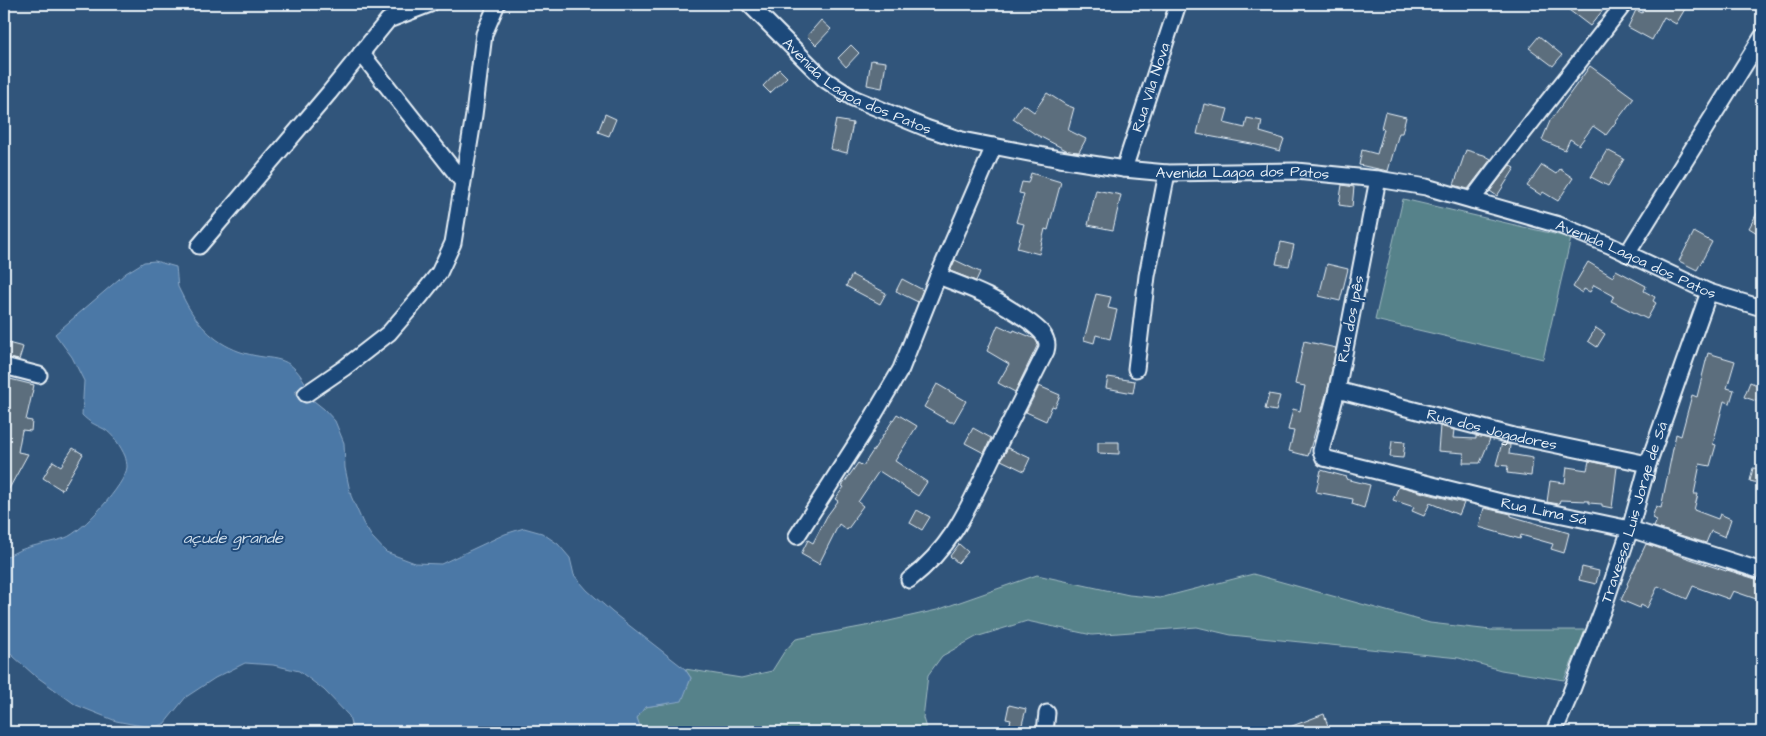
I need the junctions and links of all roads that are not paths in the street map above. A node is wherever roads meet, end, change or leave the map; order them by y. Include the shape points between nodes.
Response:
1 (430, 4) edge
2 (497, 4) edge
3 (749, 4) edge
4 (1178, 4) edge
5 (1624, 4) edge
6 (1762, 37) edge
7 (361, 53) junction
8 (994, 146) junction
9 (1124, 169) junction
10 (1167, 173) junction
11 (1378, 179) junction
12 (462, 181) junction
13 (1472, 200) junction
14 (199, 246) dead end
15 (1627, 254) junction
16 (938, 276) junction
17 (1709, 292) junction
18 (1762, 308) edge
19 (4, 366) edge
20 (1136, 369) dead end
21 (39, 375) dead end
22 (1337, 390) junction
23 (306, 394) dead end
24 (1324, 458) joint
25 (1648, 464) junction
26 (1630, 529) junction
27 (797, 536) dead end
28 (1762, 570) edge
29 (909, 580) dead end
30 (1047, 713) dead end
31 (1045, 732) edge
32 (1554, 732) edge

1 - 7 street via 388,20
2 - 12 street via 484,34
3 - 8 street, Avenida Lagoa dos Patos via 824,79 854,98 926,128
4 - 9 street, Rua Vila Nova
5 - 13 street via 1515,140
6 - 15 street
7 - 12 street
7 - 14 street
8 - 9 street, Avenida Lagoa dos Patos
8 - 16 street
9 - 10 street, Avenida Lagoa dos Patos
10 - 11 street, Avenida Lagoa dos Patos via 1296,171
10 - 20 street via 1147,276
11 - 13 street, Avenida Lagoa dos Patos via 1426,187
11 - 22 street, Rua dos Ipês
12 - 23 street via 453,243 439,273 389,333
13 - 15 street, Avenida Lagoa dos Patos via 1559,225
15 - 17 street, Avenida Lagoa dos Patos
16 - 27 street via 901,369
16 - 29 street via 1004,304 1041,332 1047,345 961,522 942,550
17 - 18 street, Avenida Lagoa dos Patos
17 - 25 street, Travessa Luis Jorge de Sá
19 - 21 street
22 - 24 street, Rua dos Ipês via 1321,451
22 - 25 street, Rua dos Jogadores via 1514,436
24 - 26 street, Rua Lima Sá via 1501,502
25 - 26 street, Travessa Luis Jorge de Sá
26 - 28 street, Rua Lima Sá
26 - 32 street, Travessa Luis Jorge de Sá via 1600,618
30 - 31 street

